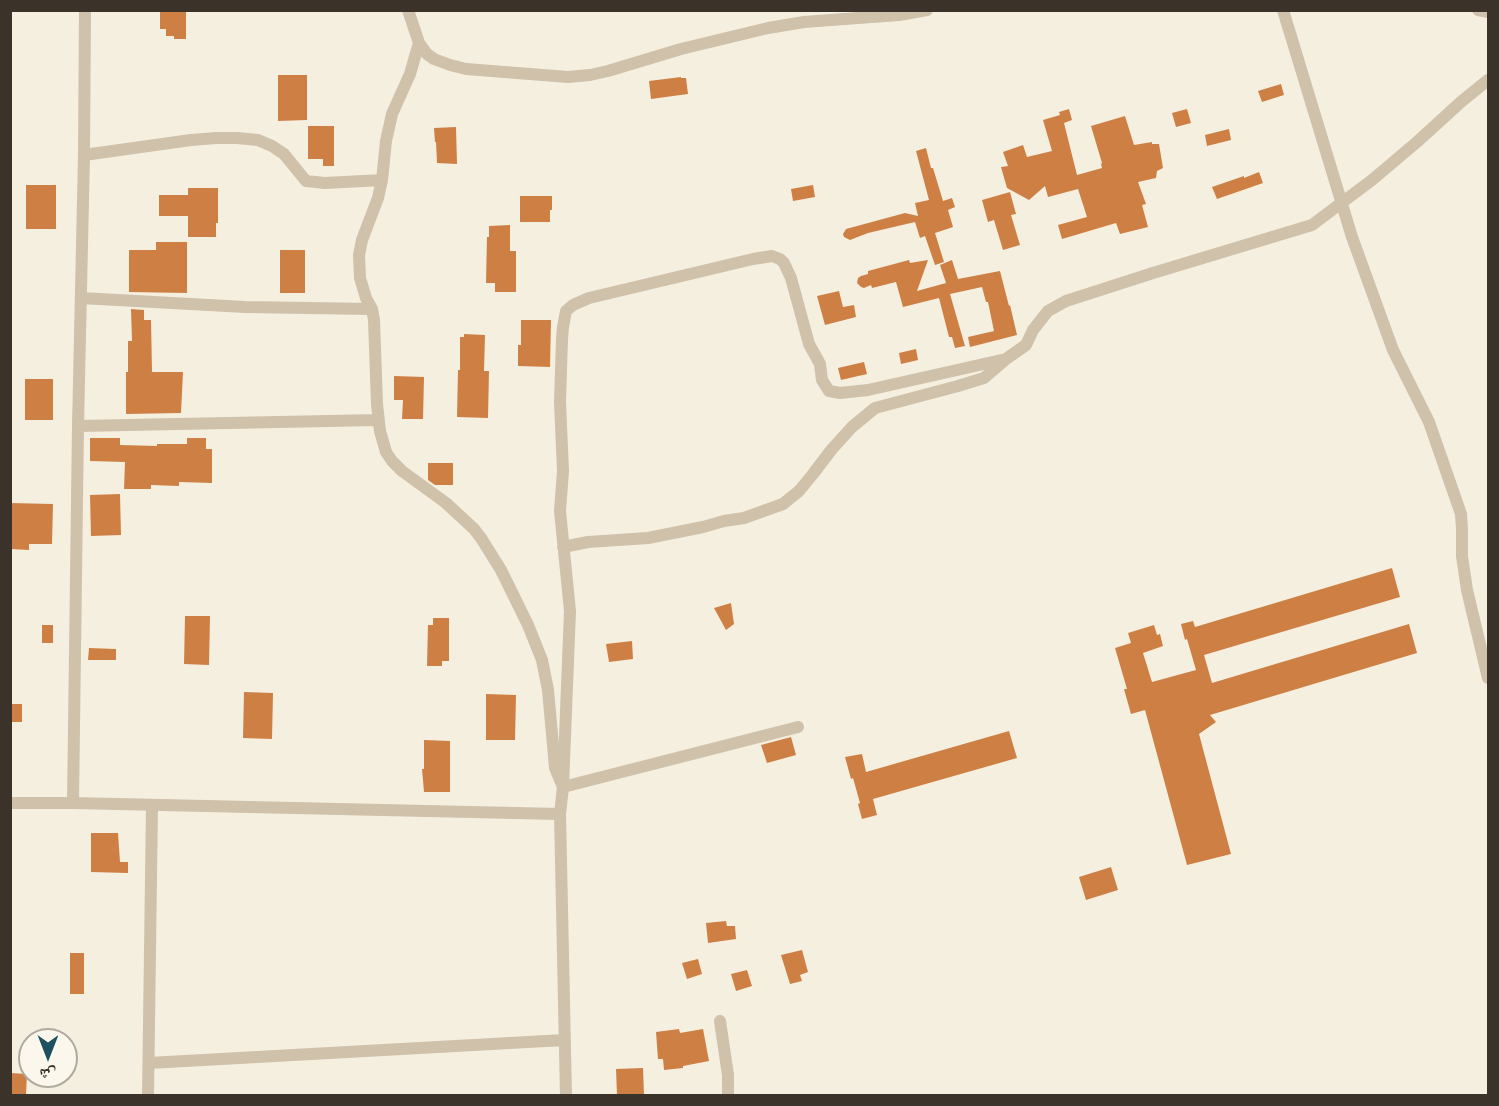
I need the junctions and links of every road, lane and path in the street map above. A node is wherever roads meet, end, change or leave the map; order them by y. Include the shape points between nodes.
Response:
1 (85, 10) edge
2 (408, 10) edge
3 (927, 10) edge
4 (1283, 10) edge
5 (1478, 10) edge
6 (1488, 12) edge
7 (419, 43) junction
8 (1488, 80) edge
9 (84, 155) junction
10 (382, 180) junction
11 (1341, 204) junction
12 (81, 298) junction
13 (372, 309) junction
14 (1006, 358) junction
15 (378, 420) junction
16 (78, 426) junction
17 (563, 547) junction
18 (1488, 678) edge
19 (798, 727) dead end
20 (563, 787) junction
21 (10, 803) edge
22 (73, 803) junction
23 (152, 805) junction
24 (560, 814) junction
25 (720, 1021) dead end
26 (564, 1040) junction
27 (148, 1063) junction
28 (148, 1095) edge
29 (566, 1095) edge
30 (728, 1095) edge

1 - 9 street
2 - 7 street
3 - 7 street via 777,26 608,71 568,77 466,69 434,59
4 - 11 street
5 - 6 street
7 - 10 street via 392,114
8 - 11 street
9 - 10 street via 191,140 237,138 272,146 284,154 306,181
9 - 12 street
10 - 13 street via 359,255 360,278
11 - 14 street via 1312,225 1065,301 1048,310 1026,345
11 - 18 street via 1386,331 1429,422 1458,506 1467,590
12 - 13 street
12 - 16 street
13 - 15 street
14 - 17 street via 984,378 875,408 852,427 806,483 783,504 744,518 648,538
14 - 17 street via 868,390 829,391 809,344 791,278 784,263 772,256 589,298 566,311 563,327
15 - 16 street
15 - 20 street via 392,461 474,529 519,606 546,675 555,768
16 - 22 street
17 - 20 street via 570,611
19 - 20 street
20 - 24 street
21 - 22 street
22 - 23 street
23 - 24 street
23 - 27 street
24 - 26 street
25 - 30 street
26 - 27 street
26 - 29 street
27 - 28 street

